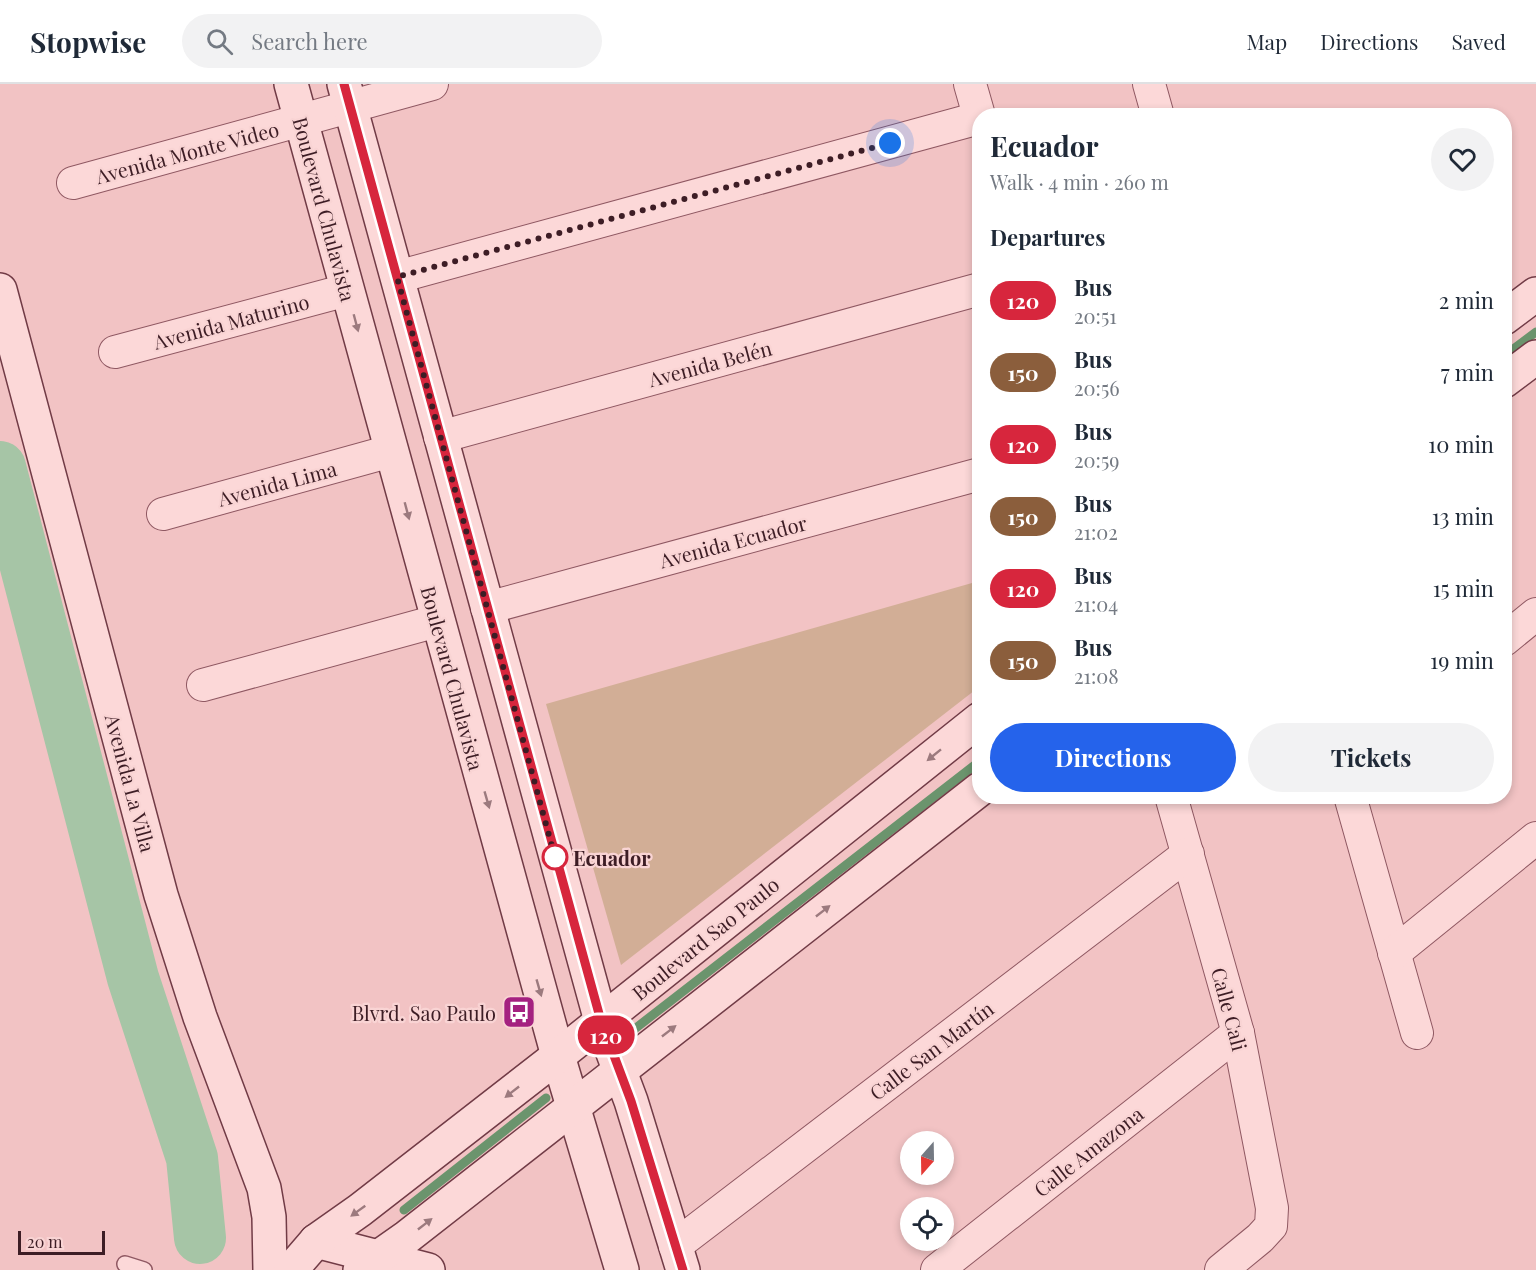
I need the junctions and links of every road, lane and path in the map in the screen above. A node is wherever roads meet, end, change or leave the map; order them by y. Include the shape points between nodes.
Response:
1 (291, 84) edge
2 (432, 84) edge
3 (970, 84) edge
4 (1149, 84) edge
5 (347, 95) edge
6 (976, 108) edge
7 (1156, 108) edge
8 (300, 120) junction
9 (972, 121) edge
10 (73, 183) dead end
11 (397, 277) junction
12 (0, 290) edge
13 (347, 290) junction
14 (972, 291) edge
15 (1536, 294) edge
16 (1512, 312) edge
17 (115, 352) dead end
18 (1536, 357) edge
19 (1512, 375) edge
20 (440, 437) junction
21 (391, 451) junction
22 (972, 476) edge
23 (163, 514) dead end
24 (487, 608) junction
25 (1536, 614) edge
26 (437, 621) junction
27 (1512, 634) edge
28 (203, 685) dead end
29 (972, 724) edge
30 (972, 795) edge
31 (1173, 804) edge
32 (1352, 804) edge
33 (1536, 838) edge
34 (1188, 854) junction
35 (1394, 953) junction
36 (601, 1021) junction
37 (1238, 1033) junction
38 (1417, 1034) dead end
39 (558, 1056) junction
40 (620, 1070) junction
41 (574, 1107) junction
42 (316, 1241) junction
43 (679, 1258) edge
44 (125, 1264) dead end
45 (369, 1264) edge
46 (144, 1270) edge
47 (270, 1270) edge
48 (291, 1270) edge
49 (428, 1270) edge
50 (622, 1270) edge
51 (937, 1270) edge
52 (1221, 1270) edge

1 - 8 main road, Boulevard Chulavista
2 - 5 street, Avenida Monte Video
3 - 6 street
4 - 7 street
5 - 8 street, Avenida Monte Video
5 - 11 main road
8 - 10 street, Avenida Monte Video
8 - 13 main road, Boulevard Chulavista
9 - 11 street
11 - 20 main road
12 - 47 main road, Avenida La Villa via 161,896 200,1017 264,1188
13 - 17 street, Avenida Maturino
13 -> 21 main road, Boulevard Chulavista
14 - 20 street, Avenida Belén
15 - 16 main road
18 - 19 main road
20 - 24 main road
21 - 23 street, Avenida Lima
21 -> 26 main road, Boulevard Chulavista
22 - 24 street, Avenida Ecuador
24 - 36 main road
25 - 27 street
26 - 28 street
26 -> 39 main road, Boulevard Chulavista
29 -> 36 main road, Boulevard Sao Paulo
40 -> 30 main road
31 - 34 street, Calle Cali
32 - 35 street
33 - 35 street
34 - 37 street, Calle Cali
34 - 43 street, Calle San Martín
35 - 38 street
36 - 39 main road, Boulevard Sao Paulo
36 - 40 main road
37 - 51 street, Calle Amazona
37 - 52 street, Calle Cali via 1272,1208 1271,1226
39 - 41 main road, Boulevard Chulavista
39 -> 42 main road, Boulevard Sao Paulo
40 - 41 main road
40 - 43 main road
45 -> 41 main road
41 - 50 main road, Boulevard Chulavista
42 - 45 main road
42 - 48 main road, Boulevard Sao Paulo
44 - 46 lane
45 - 49 main road

